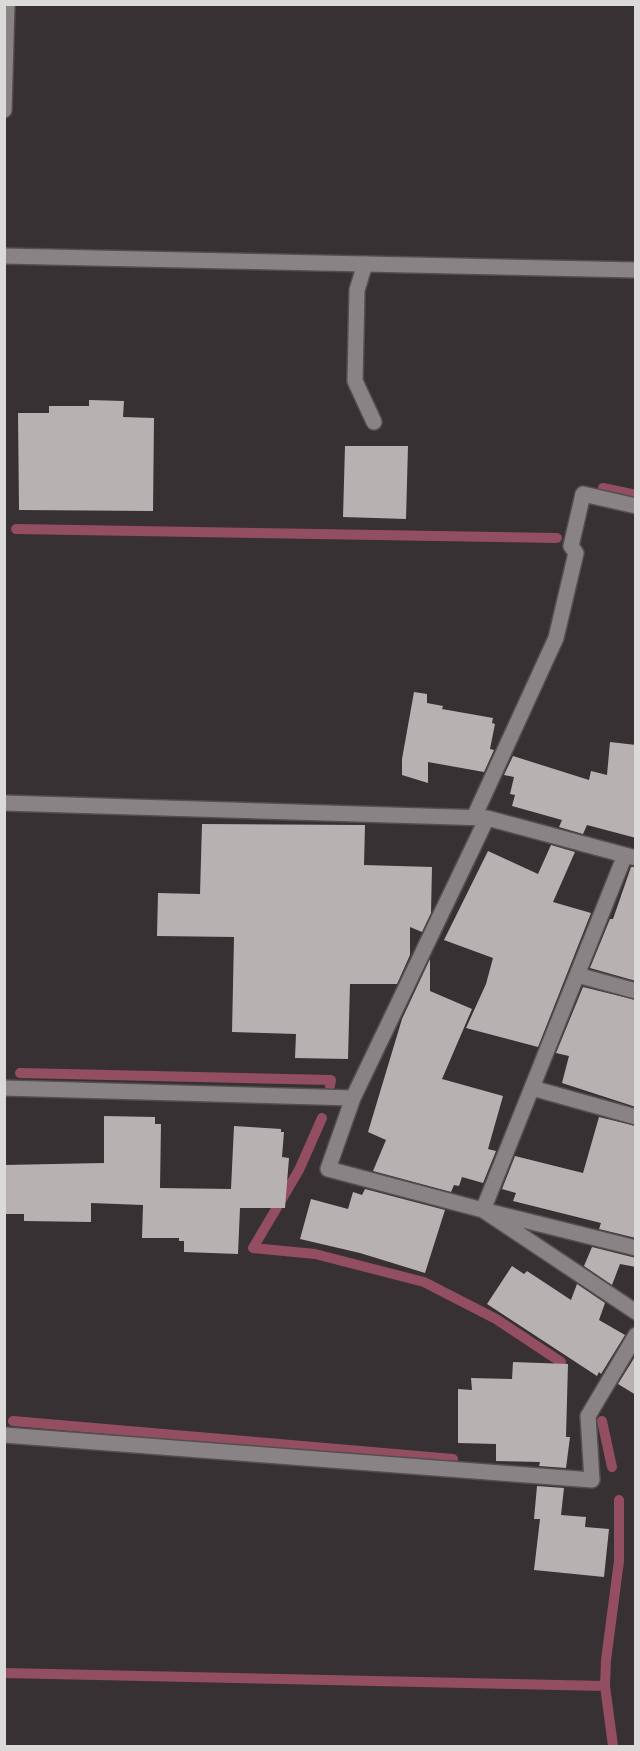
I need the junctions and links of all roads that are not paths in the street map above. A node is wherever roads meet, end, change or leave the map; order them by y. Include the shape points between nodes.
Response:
1 (6, 4) edge
2 (4, 110) edge
3 (4, 256) edge
4 (365, 264) junction
5 (636, 270) edge
6 (374, 422) dead end
7 (636, 506) edge
8 (4, 803) edge
9 (481, 818) junction
10 (630, 856) edge
11 (577, 975) junction
12 (636, 991) edge
13 (4, 1088) edge
14 (531, 1088) junction
15 (353, 1098) junction
16 (636, 1117) edge
17 (483, 1210) junction
18 (636, 1248) edge
19 (636, 1312) edge
20 (636, 1335) edge
21 (4, 1435) edge

1 - 2 street
3 - 4 street
4 - 5 street
4 - 6 street via 357,290 355,381
7 - 9 street via 583,494 571,546 576,553 556,638
8 - 9 street
9 - 10 street
9 - 15 street
10 - 11 street
11 - 12 street
11 - 14 street
13 - 15 street
14 - 16 street
14 - 17 street
15 - 17 street via 328,1168
17 - 18 street
17 - 19 street
20 - 21 street via 588,1416 592,1480

